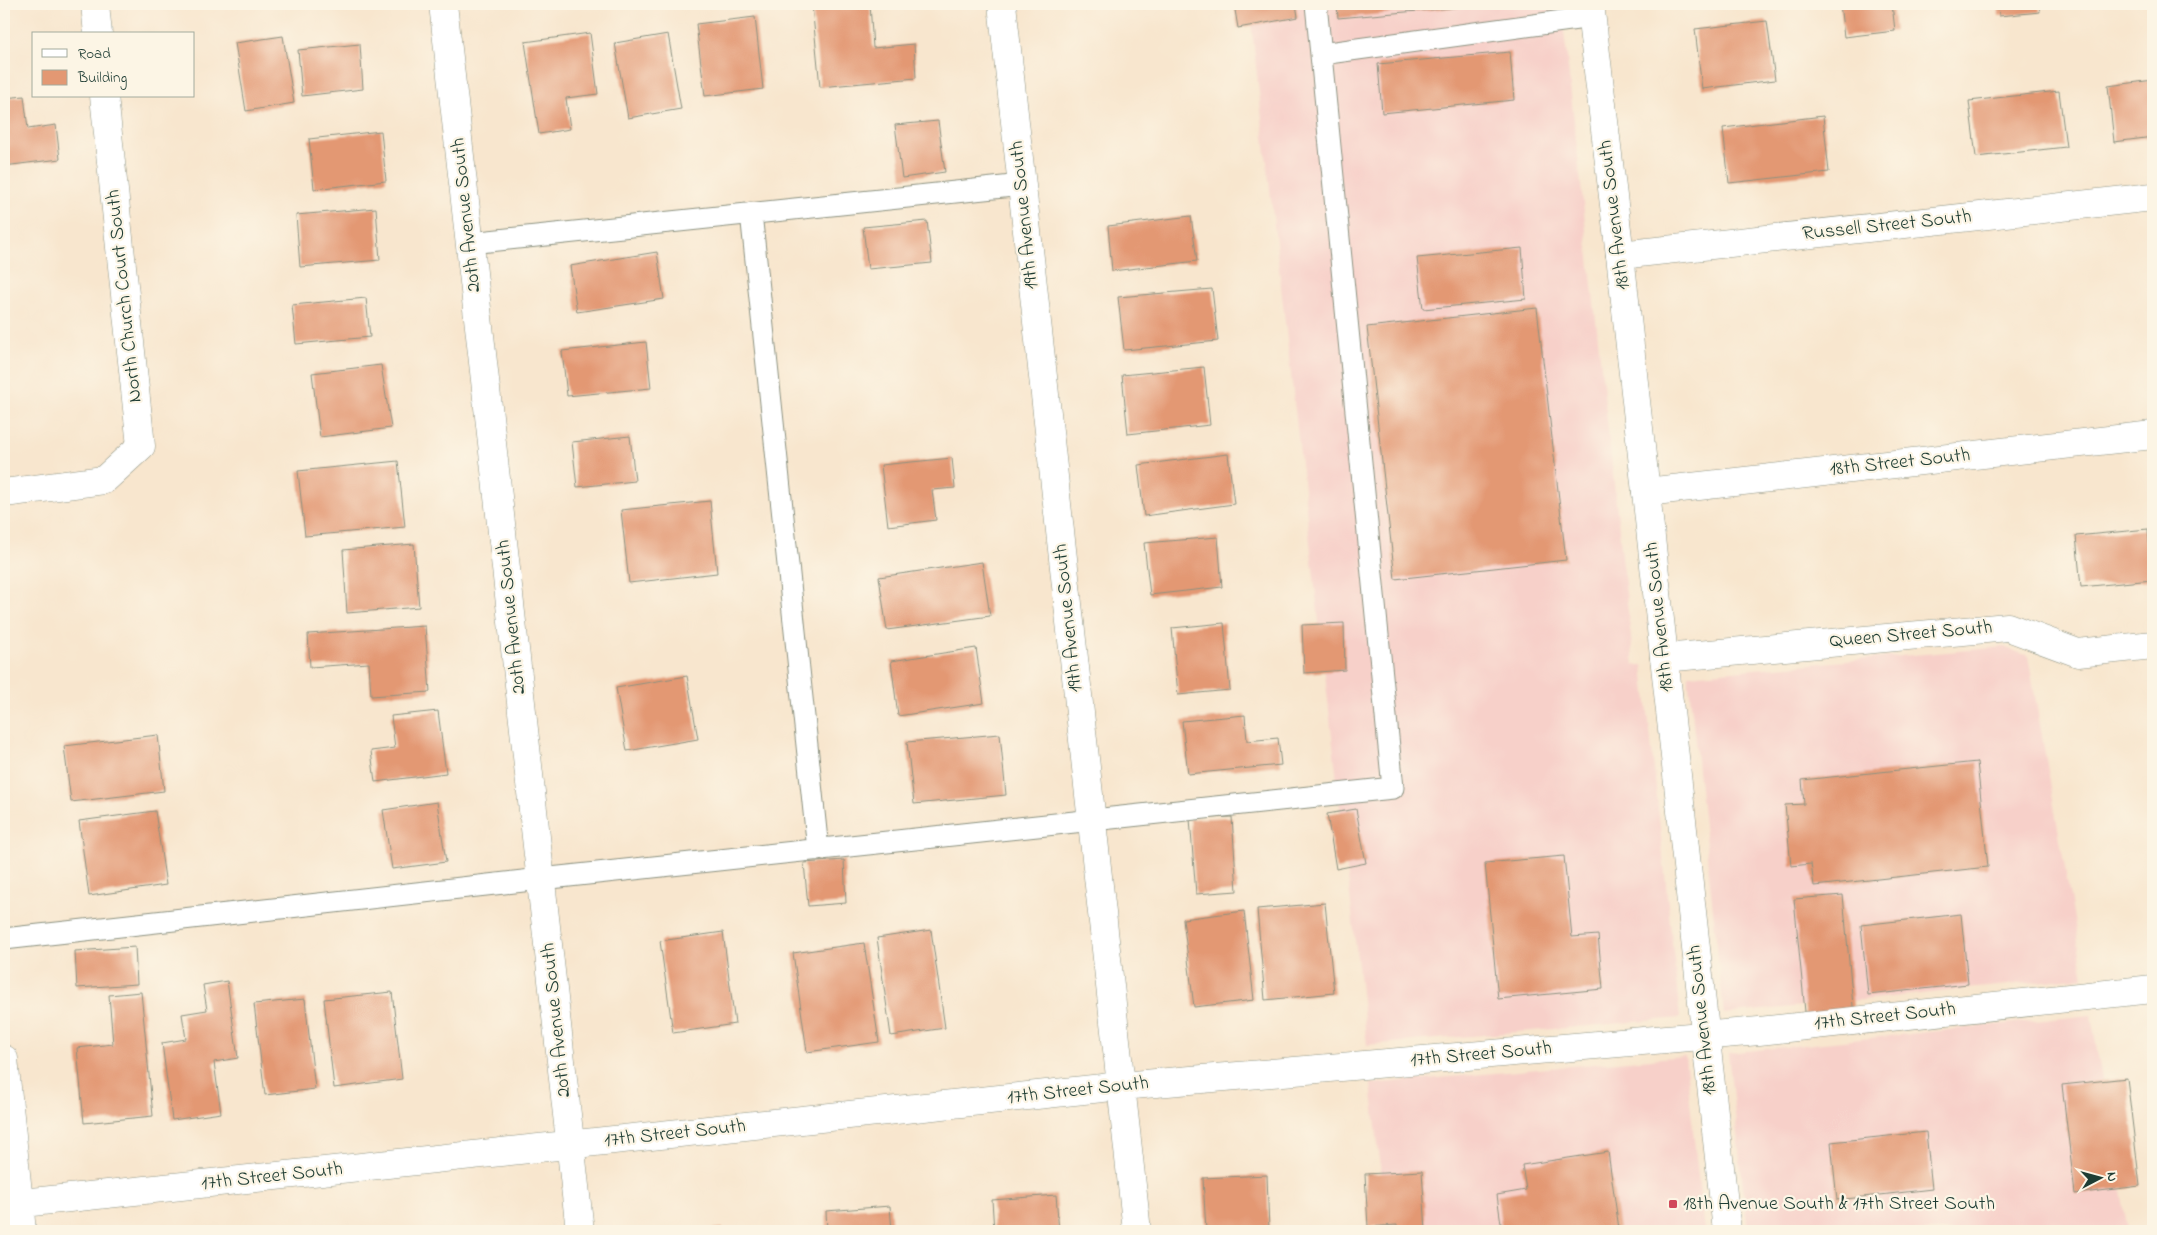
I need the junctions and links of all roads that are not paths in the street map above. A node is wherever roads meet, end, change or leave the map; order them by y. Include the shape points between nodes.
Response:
1 (94, 4) edge
2 (443, 4) edge
3 (1002, 4) edge
4 (1316, 4) edge
5 (1591, 10) edge
6 (98, 32) edge
7 (1321, 54) junction
8 (104, 98) edge
9 (1022, 184) junction
10 (2153, 196) edge
11 (751, 213) junction
12 (470, 242) junction
13 (1620, 255) junction
14 (2153, 435) edge
15 (1646, 492) junction
16 (4, 493) edge
17 (2153, 644) edge
18 (1664, 658) junction
19 (1092, 821) junction
20 (818, 850) junction
21 (541, 879) junction
22 (4, 939) edge
23 (2153, 989) edge
24 (1704, 1035) junction
25 (4, 1059) edge
26 (1121, 1086) junction
27 (571, 1145) junction
28 (11, 1204) edge
29 (22, 1231) edge
30 (580, 1231) edge
31 (1137, 1231) edge
32 (1727, 1231) edge

1 - 6 street
2 - 12 street, 20th Avenue South
3 - 9 street, 19th Avenue South
4 - 7 lane
5 - 7 lane
5 - 13 street, 18th Avenue South
7 - 19 lane via 1393,788
8 - 16 street, North Church Court South via 141,446 104,480
9 - 11 lane
9 - 19 street, 19th Avenue South
10 - 13 street, Russell Street South
11 - 12 lane
11 - 20 lane
12 - 21 street, 20th Avenue South
13 - 15 street, 18th Avenue South
14 - 15 street, 18th Street South
15 - 18 street, 18th Avenue South
17 - 18 street, Queen Street South via 2078,653 2008,627
18 - 24 street, 18th Avenue South
19 - 20 lane
19 - 26 street, 19th Avenue South
20 - 21 lane
21 - 22 lane
21 - 27 street, 20th Avenue South
23 - 24 street, 17th Street South
24 - 26 street, 17th Street South
24 - 32 street, 18th Avenue South
25 - 28 street
26 - 27 street, 17th Street South
26 - 31 street, 19th Avenue South
27 - 28 street, 17th Street South
27 - 30 street, 20th Avenue South
28 - 29 street

